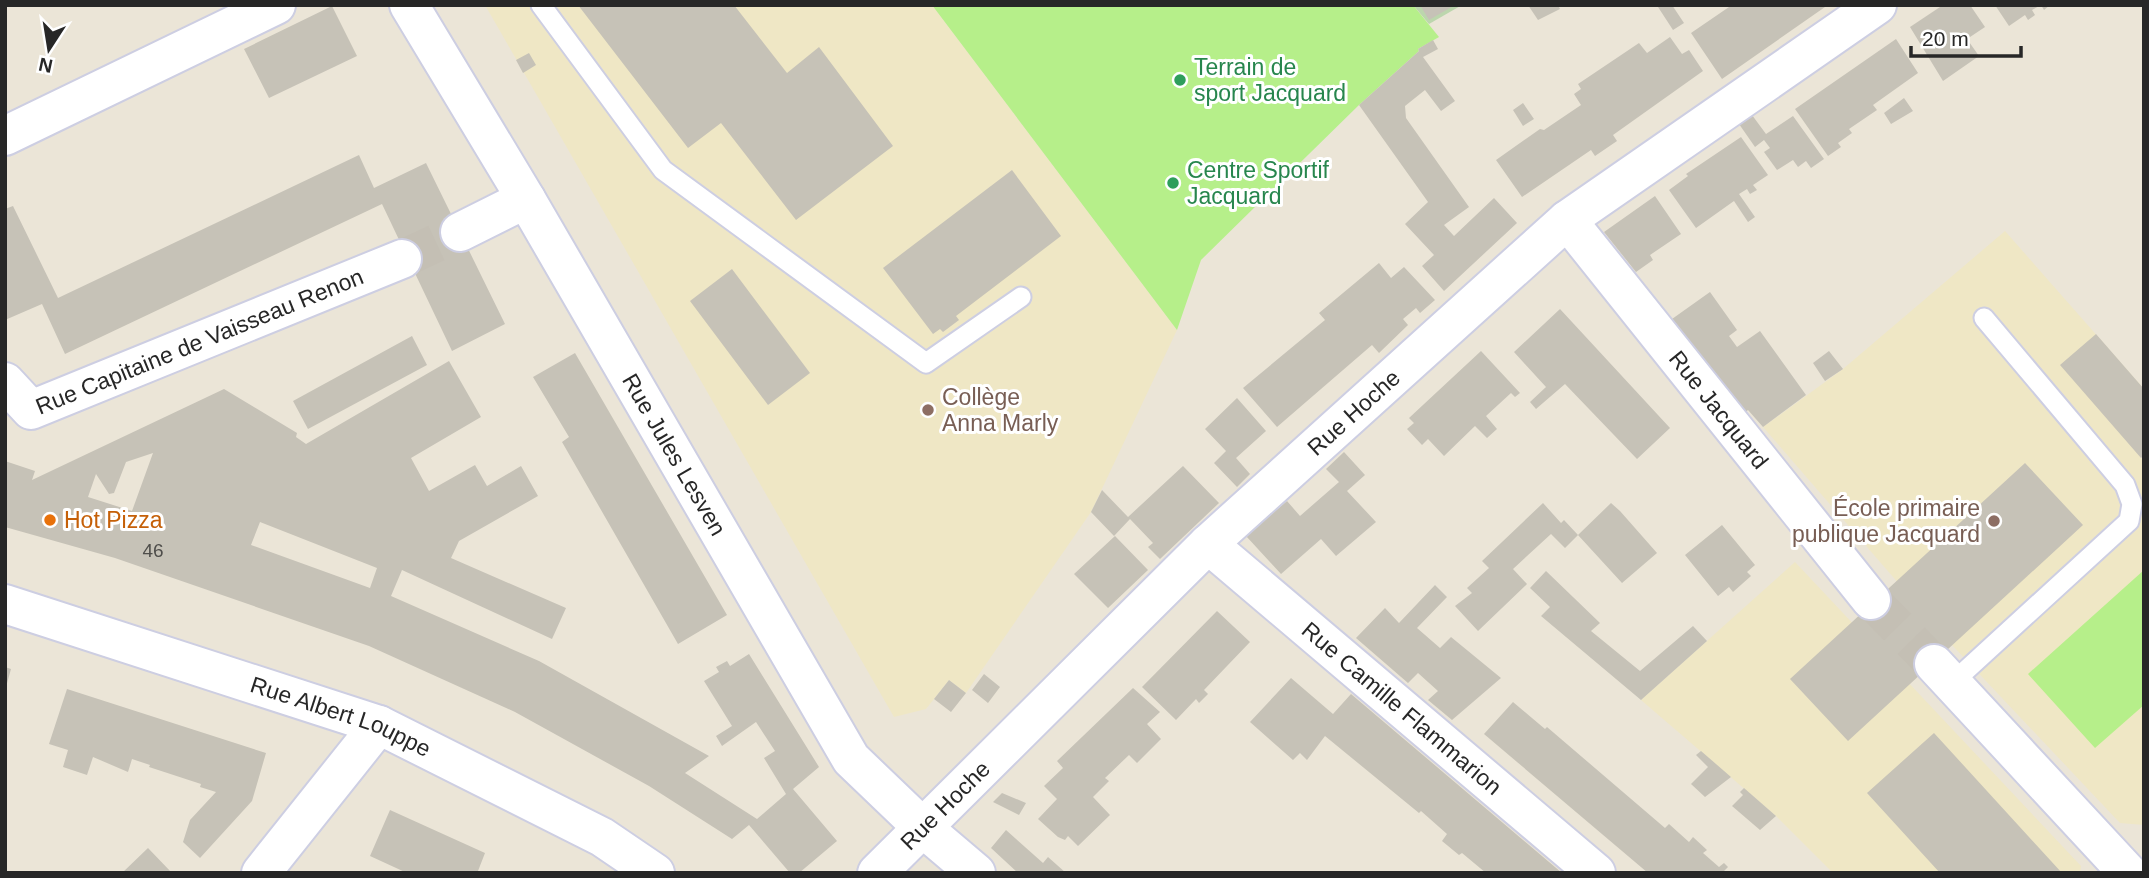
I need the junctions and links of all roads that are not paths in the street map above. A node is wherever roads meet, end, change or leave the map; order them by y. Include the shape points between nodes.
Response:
1 (276, 5) edge
2 (409, 5) edge
3 (541, 5) edge
4 (1877, 5) edge
5 (5, 136) edge
6 (526, 199) junction
7 (1567, 220) junction
8 (460, 232) tunnel mouth
9 (402, 259) tunnel mouth
10 (1021, 297) dead end
11 (1984, 318) dead end
12 (5, 382) edge
13 (1208, 544) junction
14 (1871, 600) tunnel mouth
15 (5, 604) edge
16 (1943, 674) joint
17 (379, 725) junction
18 (923, 828) junction
19 (261, 873) edge
20 (655, 873) edge
21 (877, 873) edge
22 (976, 873) edge
23 (1596, 873) edge
24 (2128, 873) edge

1 - 5 street
2 - 6 street, Rue Jules Lesven
3 - 10 lane via 663,170 926,363
4 - 7 street, Rue Hoche
6 - 8 street
6 - 18 street, Rue Jules Lesven via 851,759
7 - 13 street, Rue Hoche
7 - 14 street, Rue Jacquard
9 - 12 street, Rue Capitaine de Vaisseau Renon via 31,410
11 - 16 lane via 2125,485 2132,504 2129,521
13 - 18 street, Rue Hoche
13 - 23 street, Rue Camille Flammarion
15 - 17 street, Rue Albert Louppe
16 - 24 street
17 - 19 street
17 - 20 street, Rue Albert Louppe via 603,837
18 - 21 street, Rue Hoche
18 - 22 street, Rue Jules Lesven

